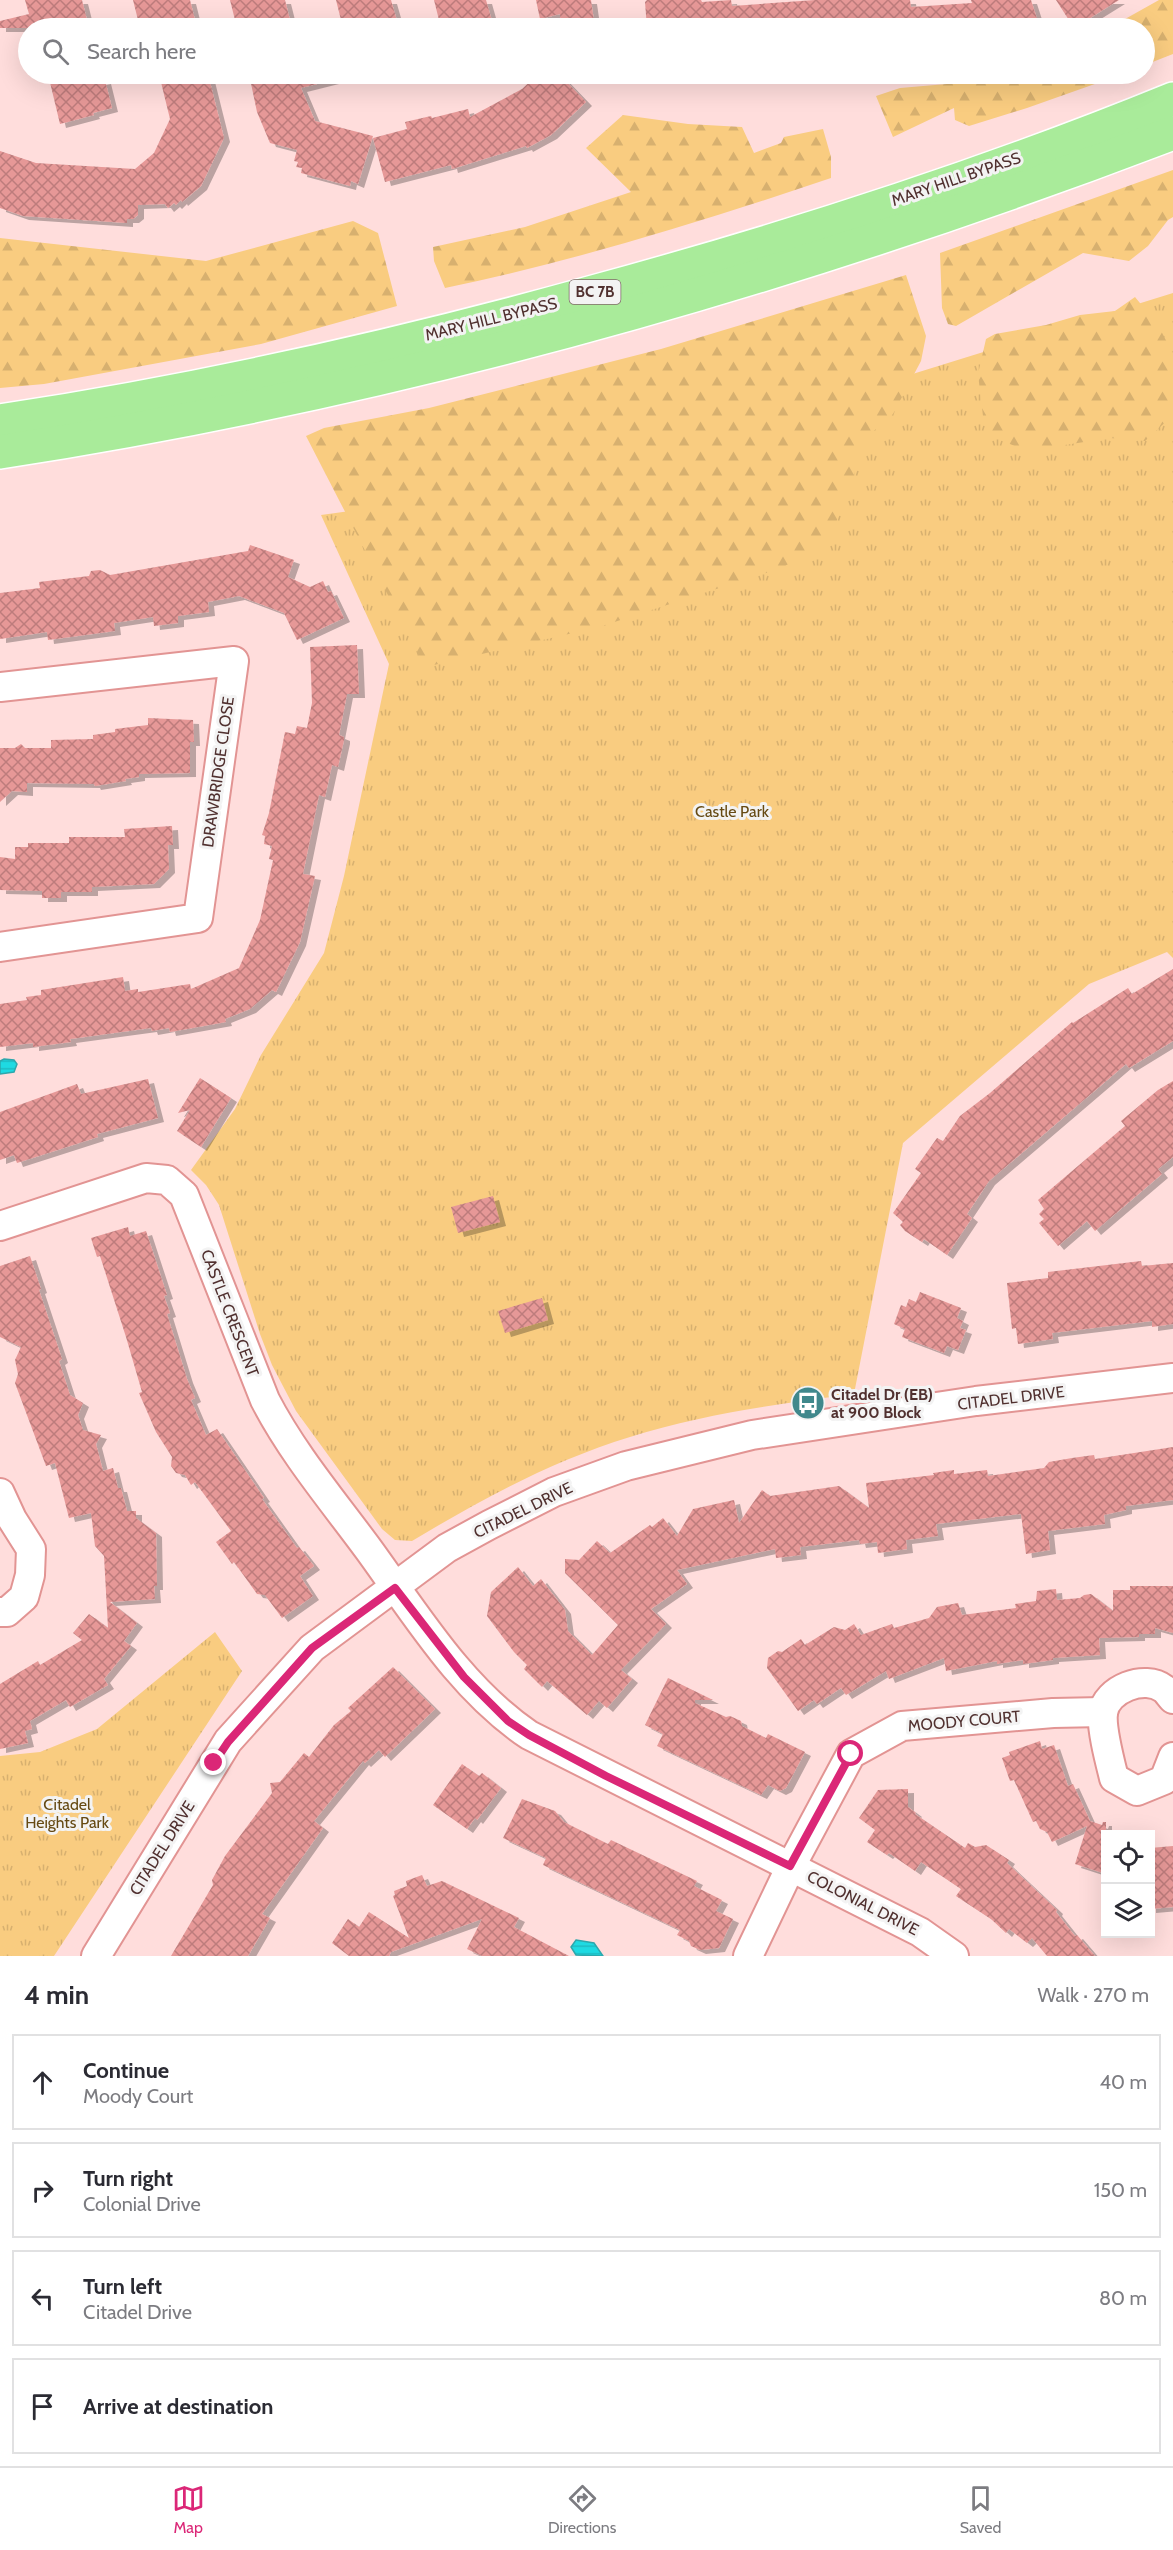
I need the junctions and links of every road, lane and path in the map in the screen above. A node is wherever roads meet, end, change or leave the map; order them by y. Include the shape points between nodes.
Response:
1 (1173, 99) edge
2 (1173, 133) edge
3 (0, 421) edge
4 (0, 452) edge
5 (0, 687) edge
6 (0, 947) edge
7 (0, 1226) edge
8 (1173, 1378) edge
9 (0, 1493) edge
10 (6, 1523) edge
11 (395, 1588) junction
12 (0, 1612) edge
13 (1173, 1699) edge
14 (1103, 1712) junction
15 (1173, 1757) edge
16 (790, 1866) junction
17 (96, 1956) edge
18 (748, 1956) edge
19 (954, 1956) edge

1 - 3 highway, MARY HILL BYPASS / BC 7B via 889,203 637,280 323,359 152,395
2 - 4 highway, MARY HILL BYPASS / BC 7B via 913,228 752,279 543,338 289,399
5 - 6 street, DRAWBRIDGE CLOSE via 234,660 198,918
7 - 11 street, CASTLE CRESCENT via 146,1178 167,1180 184,1195 265,1401 281,1432
8 - 11 street, CITADEL DRIVE via 976,1401 752,1435 626,1466 554,1492 489,1525 447,1548
9 - 10 street
10 - 12 street via 31,1549 30,1575 24,1597 7,1612
11 - 16 street, COLONIAL DRIVE via 464,1677 508,1721 606,1776
11 - 17 street, CITADEL DRIVE via 312,1648 228,1742
13 - 14 street via 1162,1687 1145,1683 1127,1686 1112,1695
14 - 15 street via 1113,1778 1137,1791 1164,1780
14 - 16 street, MOODY COURT via 902,1726 851,1754
16 - 18 street, MOODY COURT
16 - 19 street, COLONIAL DRIVE via 920,1932

